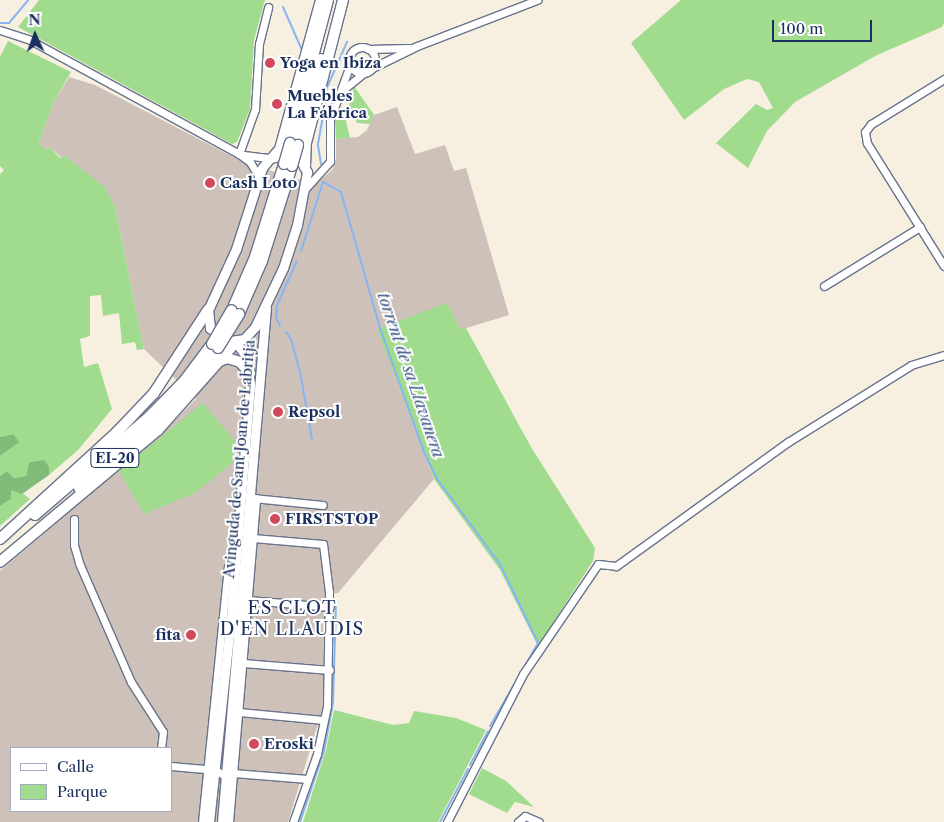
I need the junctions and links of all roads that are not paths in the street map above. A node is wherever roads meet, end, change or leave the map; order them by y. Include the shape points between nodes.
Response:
1 (321, 0) edge
2 (328, 0) edge
3 (336, 0) edge
4 (343, 0) edge
5 (537, 0) edge
6 (268, 8) dead end
7 (0, 30) edge
8 (417, 46) junction
9 (368, 48) junction
10 (350, 65) junction
11 (372, 68) junction
12 (364, 73) junction
13 (944, 79) edge
14 (342, 91) junction
15 (294, 144) junction
16 (239, 154) junction
17 (272, 157) junction
18 (305, 168) junction
19 (323, 171) junction
20 (258, 176) junction
21 (306, 188) junction
22 (920, 227) junction
23 (944, 266) edge
24 (824, 286) dead end
25 (266, 308) junction
26 (208, 310) junction
27 (236, 342) junction
28 (215, 346) junction
29 (944, 355) edge
30 (220, 361) junction
31 (250, 373) junction
32 (253, 498) junction
33 (323, 505) dead end
34 (74, 519) dead end
35 (253, 538) junction
36 (0, 539) edge
37 (0, 546) edge
38 (0, 556) edge
39 (0, 562) edge
40 (249, 600) junction
41 (330, 606) junction
42 (243, 663) junction
43 (330, 670) junction
44 (239, 712) junction
45 (324, 720) junction
46 (161, 747) edge
47 (172, 766) edge
48 (211, 770) junction
49 (230, 775) junction
50 (308, 779) junction
51 (202, 822) edge
52 (209, 822) edge
53 (222, 822) edge
54 (229, 822) edge
55 (293, 822) edge
56 (447, 822) edge
57 (518, 822) edge
58 (539, 822) edge

1 - 17 highway via 280,149
2 - 15 highway, EI-20
3 - 15 highway, EI-20
4 - 18 highway via 306,143
5 - 8 street
6 - 16 street via 259,44 255,109
7 - 16 street via 30,40
8 - 9 street
8 - 11 street
9 - 10 street via 353,51
9 - 11 street via 374,56
10 - 12 street
10 - 14 street
11 - 12 street
12 - 14 street
13 - 22 street via 871,124 865,132 867,143
14 - 19 street via 332,108 332,153
15 - 28 highway, EI-20, bridge via 235,312
16 - 17 street via 260,160
16 - 20 street via 250,162
17 - 18 main road via 295,158
17 - 20 main road
18 - 19 street
18 - 21 main road
19 - 21 street
20 - 26 main road via 236,249
21 - 25 main road via 288,253
22 - 23 street
22 - 24 street
25 - 27 main road via 250,334
25 - 32 main road, Avinguda de Sant Joan de Labritja
26 - 27 main road via 208,322 213,331
26 - 36 highway via 154,393 117,432
27 - 30 highway
27 - 31 main road, Avinguda de Sant Joan de Labritja via 246,356
28 - 37 highway, EI-20 via 150,416
28 - 38 highway, EI-20 via 157,420
29 - 56 street via 911,365 788,442 616,566 598,564 523,674
30 - 31 highway via 227,358 240,362
30 - 39 highway via 177,412 144,443
31 - 48 main road, Avinguda de Sant Joan de Labritja via 236,555
32 - 33 street
32 - 35 street, Avinguda de Sant Joan de Labritja
32 - 49 main road, Avinguda de Sant Joan de Labritja
34 - 46 street via 78,563 131,682 163,732
35 - 40 street, Avinguda de Sant Joan de Labritja
35 - 41 street via 322,544
40 - 41 street
40 - 42 street, Avinguda de Sant Joan de Labritja
41 - 43 street
42 - 43 street
42 - 44 street, Avinguda de Sant Joan de Labritja
43 - 45 street
44 - 45 street
44 - 49 street, Avinguda de Sant Joan de Labritja
45 - 50 street
47 - 48 street
48 - 49 street
48 - 51 street, Avinguda de Sant Joan de Labritja
48 - 52 main road, Avinguda de Sant Joan de Labritja
49 - 50 street
49 - 53 main road, Avinguda de Sant Joan de Labritja
49 - 54 street, Avinguda de Sant Joan de Labritja
50 - 55 street
57 - 58 street via 525,816

